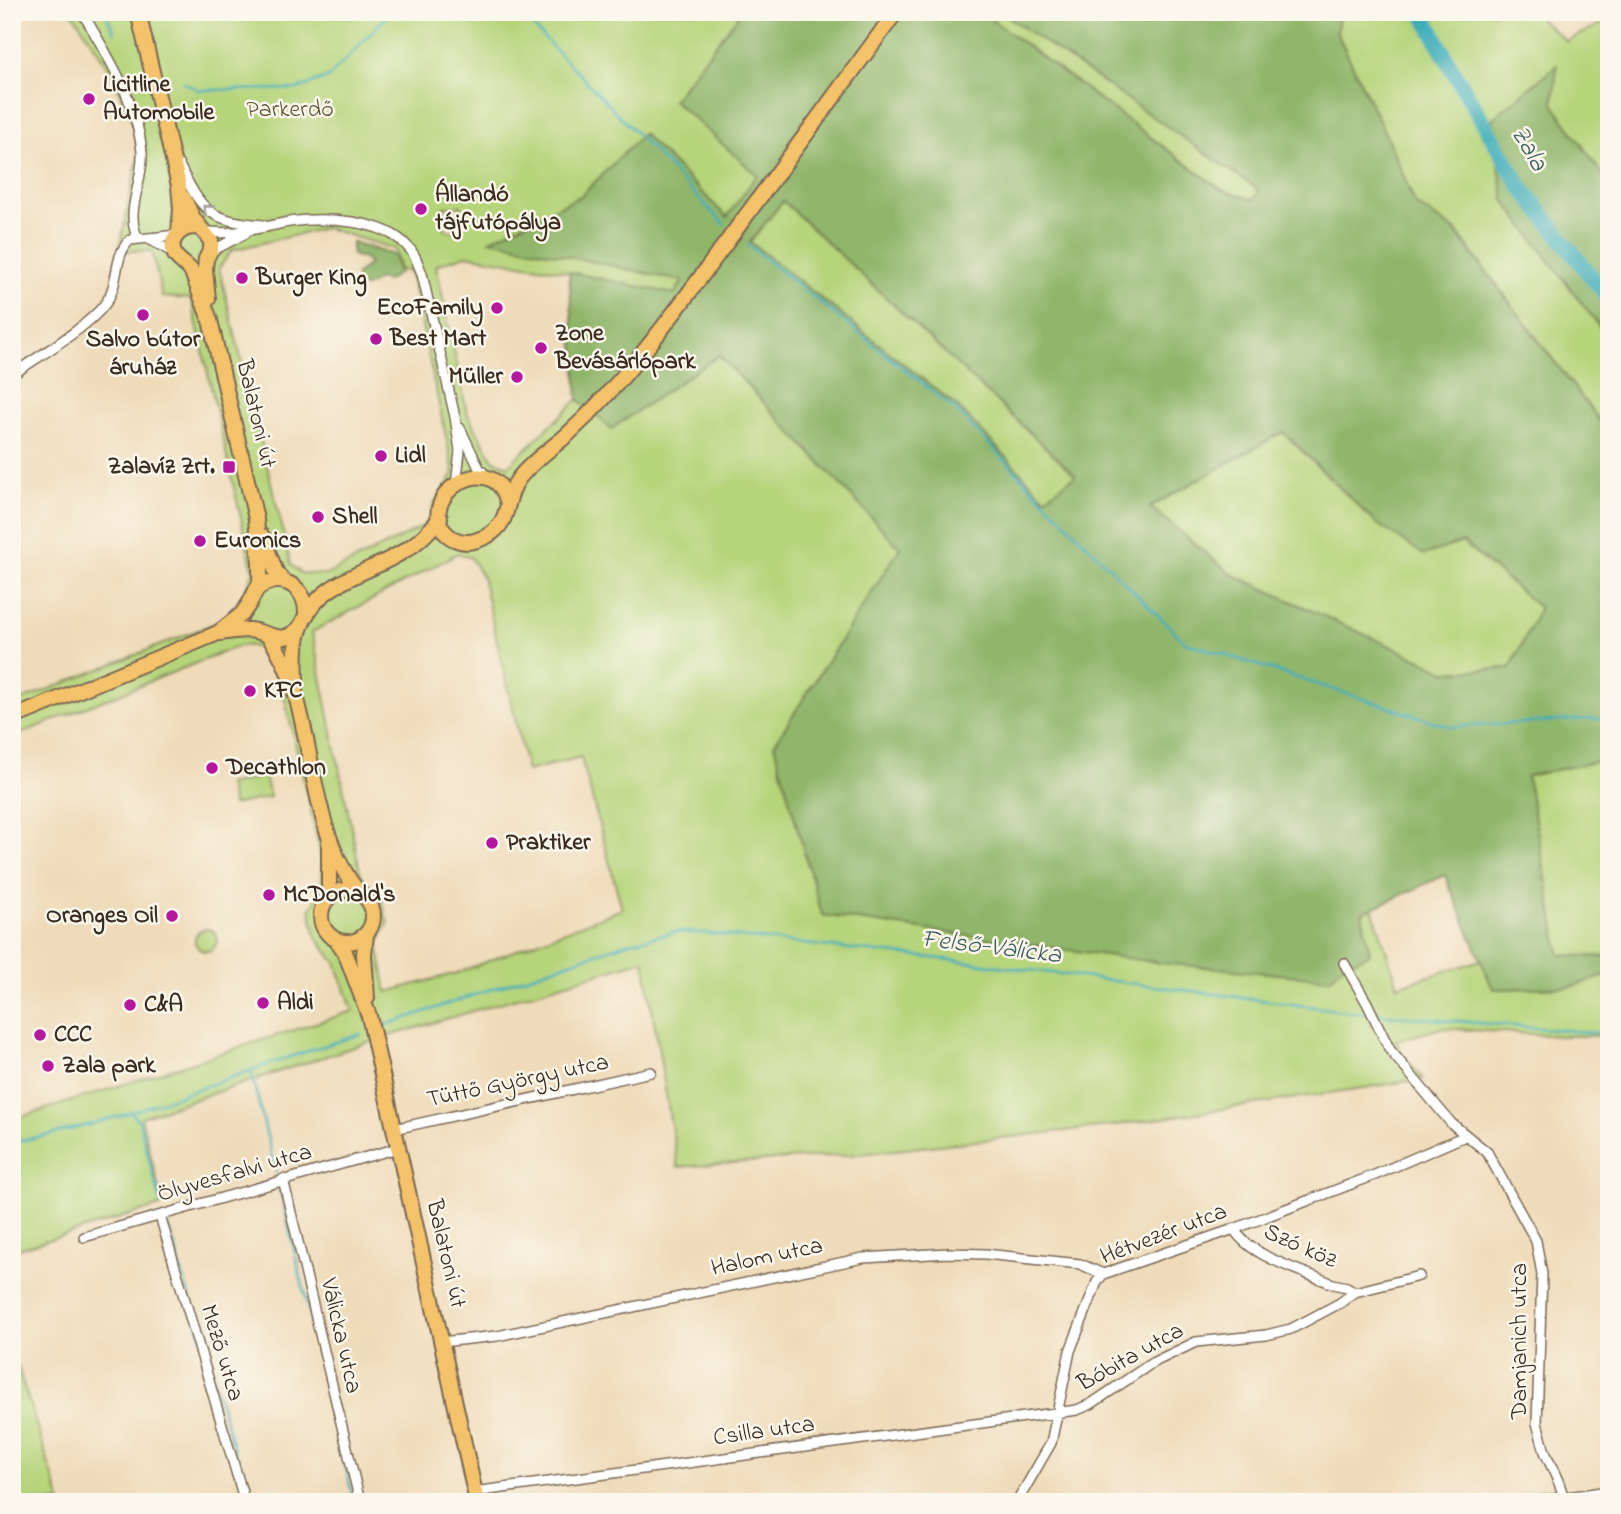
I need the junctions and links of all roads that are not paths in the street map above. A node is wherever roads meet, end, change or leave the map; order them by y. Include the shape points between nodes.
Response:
1 (82, 12) edge
2 (138, 12) edge
3 (895, 12) edge
4 (171, 150) junction
5 (179, 186) junction
6 (271, 226) junction
7 (202, 230) junction
8 (249, 231) junction
9 (178, 233) junction
10 (138, 238) junction
11 (149, 239) junction
12 (174, 253) junction
13 (208, 255) junction
14 (187, 265) junction
15 (210, 320) junction
16 (12, 375) edge
17 (455, 417) junction
18 (532, 464) junction
19 (491, 479) junction
20 (456, 485) junction
21 (508, 504) junction
22 (440, 518) junction
23 (256, 519) junction
24 (454, 539) junction
25 (412, 546) junction
26 (283, 581) junction
27 (337, 584) junction
28 (297, 588) junction
29 (252, 597) junction
30 (304, 619) junction
31 (218, 633) junction
32 (266, 635) junction
33 (296, 694) junction
34 (12, 718) edge
35 (329, 837) junction
36 (360, 894) junction
37 (329, 897) junction
38 (366, 934) junction
39 (338, 942) junction
40 (1344, 963) dead end
41 (369, 1016) junction
42 (651, 1072) dead end
43 (394, 1129) junction
44 (1465, 1136) junction
45 (398, 1148) junction
46 (283, 1179) junction
47 (160, 1216) junction
48 (1234, 1229) junction
49 (84, 1237) dead end
50 (1103, 1274) junction
51 (1419, 1276) dead end
52 (1355, 1292) junction
53 (441, 1342) junction
54 (1058, 1411) junction
55 (1609, 1492) edge
56 (475, 1497) edge
57 (1564, 1500) edge
58 (245, 1502) edge
59 (360, 1502) edge
60 (1017, 1502) edge
61 (1532, 1502) edge

1 - 10 street via 112,64 137,130 142,165 132,223
2 - 4 main road, Balatoni út
3 - 18 main road via 648,346 588,414
4 - 5 main road, Balatoni út
6 -> 4 street via 227,221 210,213 193,194
5 - 7 main road, Balatoni út
5 - 9 main road, Balatoni út
6 - 8 street
6 - 17 street via 312,220 378,228 401,240 422,274
7 - 8 street
7 - 9 main road via 188,227
7 - 13 main road, Balatoni út via 211,241
8 - 13 street
9 - 11 street
9 - 12 main road, Balatoni út
10 - 11 street
10 - 16 street via 130,240 120,254 114,286 98,312
11 - 12 street
12 - 14 main road, Balatoni út
13 - 14 main road
13 - 15 main road, Balatoni út
14 - 15 main road, Balatoni út
15 - 23 main road, Balatoni út
17 - 19 street via 475,460
17 - 20 street via 460,452
18 - 19 main road
18 - 21 main road via 519,478
19 - 20 main road via 467,478
19 - 21 main road via 502,488
20 - 22 main road via 441,501
21 - 24 main road via 505,518 490,534 474,542
22 - 24 main road via 444,531
22 - 25 main road
23 - 26 main road, Balatoni út
23 - 29 main road, Balatoni út via 261,574
24 - 25 main road
25 - 27 main road
26 - 28 main road
26 - 29 main road via 267,582
27 - 28 main road
27 - 30 main road via 313,603
28 - 30 main road via 305,602
29 - 31 main road via 242,614
29 - 32 main road via 250,618
30 - 32 main road via 289,636
30 - 33 main road via 296,647
31 - 32 main road via 250,630
31 - 34 main road
32 - 33 main road via 277,647
33 - 35 main road
35 - 36 main road
35 - 37 main road
36 - 37 main road via 346,890
36 - 38 main road via 373,914
37 - 39 main road via 322,906 321,924
38 - 39 main road via 353,942
38 - 41 main road, Balatoni út
39 - 41 main road, Balatoni út
40 - 44 street, Damjanich utca via 1390,1050
41 - 43 main road, Balatoni út
42 - 43 street, Tüttő György utca
43 - 45 main road, Balatoni út
44 - 48 street, Hétvezér utca
44 - 57 street, Damjanich utca via 1487,1152 1540,1254 1538,1423
45 - 46 street, Ölyvesfalvi utca
45 - 53 main road, Balatoni út
46 - 47 street, Ölyvesfalvi utca
46 - 59 street, Válicka utca
47 - 49 street, Ölyvesfalvi utca
47 - 58 street, Mező utca
48 - 50 street, Hétvezér utca
48 - 52 street, Szó köz via 1254,1250
50 - 53 street, Halom utca via 1080,1264 985,1254 863,1258 497,1336
50 - 54 street, Hétvezér utca via 1075,1337
51 - 52 street, Bóbita utca
52 - 54 street, Bóbita utca via 1291,1329 1212,1338 1182,1348 1091,1404
53 - 56 main road, Balatoni út
54 - 56 street, Csilla utca
54 - 60 street, Hétvezér utca via 1051,1443
55 - 57 street
57 - 61 street

